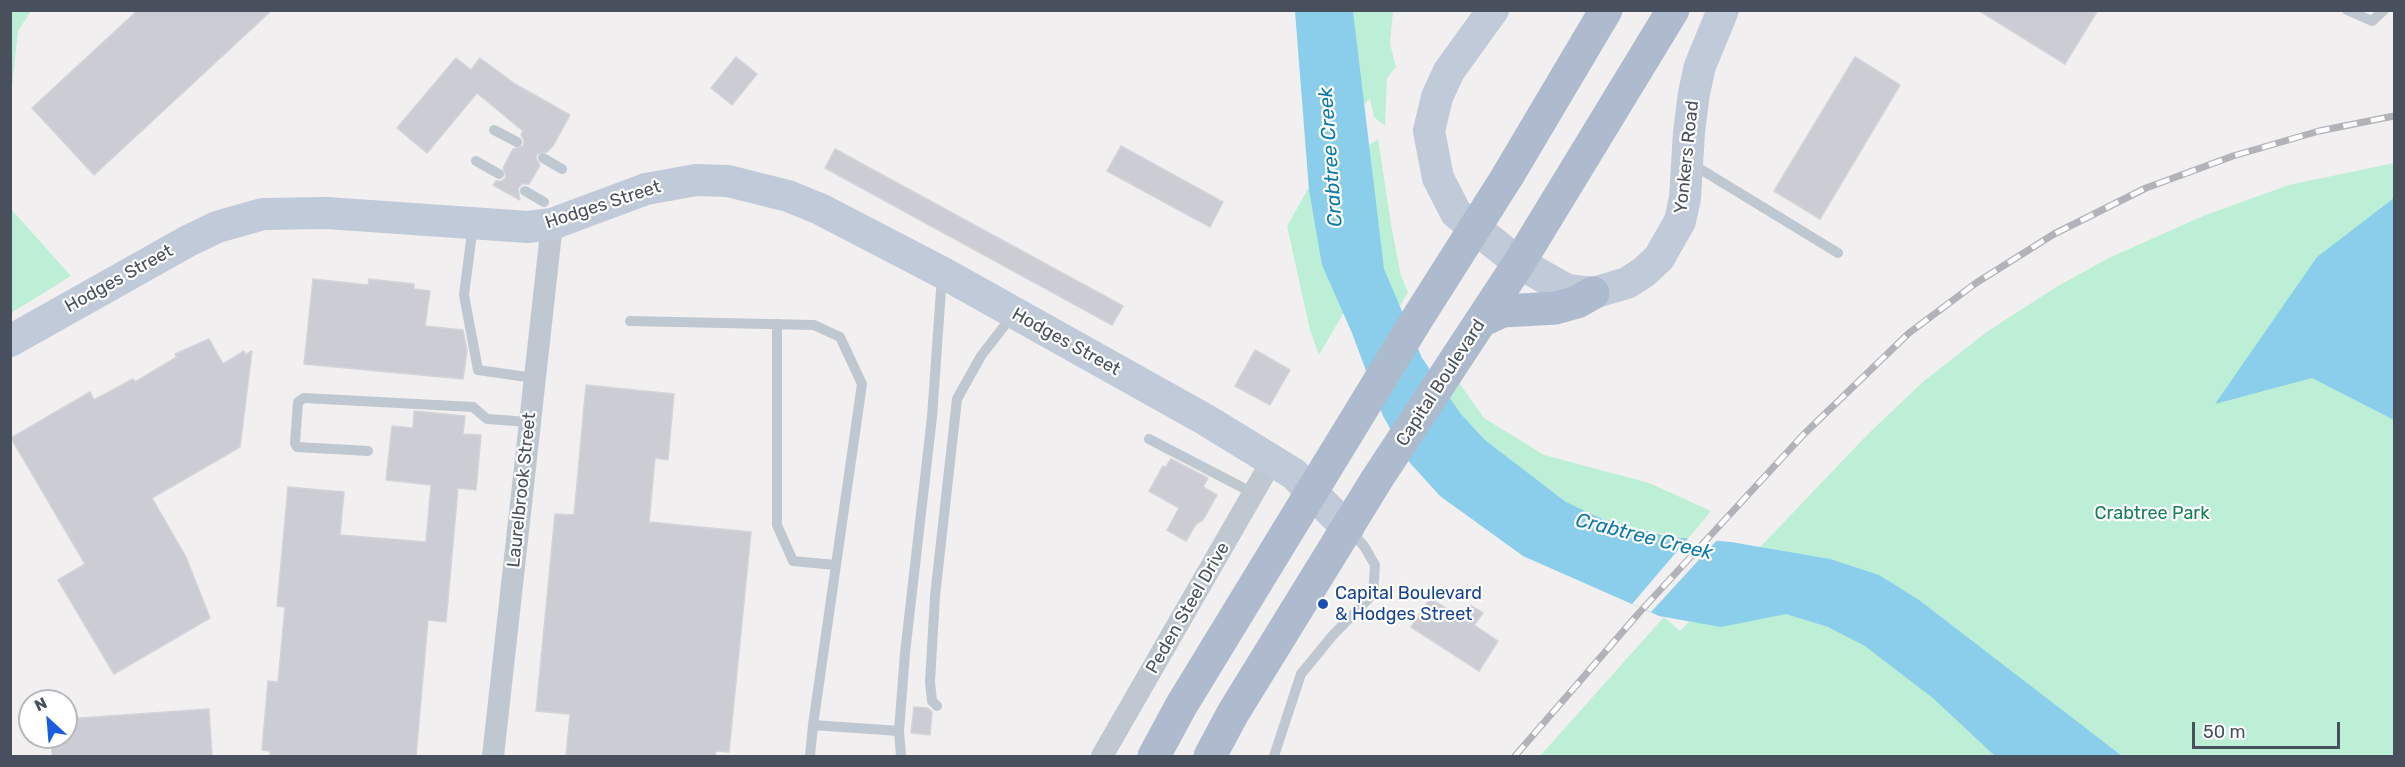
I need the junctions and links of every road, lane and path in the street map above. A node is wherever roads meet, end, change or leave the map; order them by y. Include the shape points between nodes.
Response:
1 (1493, 10) edge
2 (1606, 10) edge
3 (1673, 10) edge
4 (1723, 10) edge
5 (2347, 10) edge
6 (2384, 10) edge
7 (494, 130) dead end
8 (517, 142) dead end
9 (543, 158) dead end
10 (476, 161) dead end
11 (1686, 161) junction
12 (562, 169) dead end
13 (499, 174) dead end
14 (525, 190) dead end
15 (548, 213) junction
16 (473, 225) junction
17 (1496, 245) junction
18 (1838, 253) dead end
19 (942, 273) junction
20 (1593, 293) junction
21 (1014, 313) junction
22 (630, 321) dead end
23 (777, 324) junction
24 (1477, 328) junction
25 (10, 341) edge
26 (534, 378) junction
27 (529, 422) junction
28 (1149, 440) dead end
29 (368, 451) dead end
30 (1273, 459) junction
31 (1313, 492) junction
32 (1253, 494) junction
33 (1348, 529) junction
34 (835, 565) junction
35 (937, 706) dead end
36 (813, 725) junction
37 (899, 731) junction
38 (493, 756) edge
39 (810, 756) edge
40 (902, 756) edge
41 (1102, 756) edge
42 (1154, 756) edge
43 (1210, 756) edge
44 (1274, 756) edge

1 - 17 street, Yonkers Road via 1449,71 1437,96 1429,131 1445,196 1456,213
2 - 17 main road, Capital Boulevard
3 - 17 main road, Capital Boulevard
4 - 11 street, Yonkers Road via 1700,66
5 - 6 lane via 2372,21
7 - 8 lane
9 - 12 lane
10 - 13 lane
11 - 18 lane
11 - 20 street, Yonkers Road via 1680,221 1659,258 1627,283
14 - 15 lane
15 - 16 street, Hodges Street via 506,228
15 - 19 street, Hodges Street via 696,180 728,182 788,196 820,209
15 - 26 street, Laurelbrook Street
16 - 25 street, Hodges Street via 290,212 238,220 159,256
16 - 26 lane via 464,295 478,370
17 - 20 street, Yonkers Road via 1567,290
17 - 24 main road, Capital Boulevard
17 - 31 main road, Capital Boulevard via 1444,275
19 - 21 street, Hodges Street
19 - 37 lane via 932,417
20 - 24 main road via 1556,308 1503,311
21 - 30 street, Hodges Street
21 - 35 lane via 981,356 957,399 934,607 930,682 932,701
22 - 23 lane
23 - 34 lane via 777,525 793,561
23 - 34 lane via 814,325 840,337 862,384
24 - 33 main road, Capital Boulevard
26 - 27 street, Laurelbrook Street
27 - 29 lane via 488,419 473,407 304,398 298,402 297,447
27 - 38 street, Laurelbrook Street
28 - 32 lane
30 - 31 street, Hodges Street
30 - 32 street, Peden Steel Drive
31 - 33 street, Hodges Street
31 - 42 main road, Capital Boulevard
32 - 41 street, Peden Steel Drive
33 - 43 main road, Capital Boulevard
33 - 44 lane via 1375,565 1373,594 1301,674
34 - 36 lane
36 - 37 lane
36 - 39 lane
37 - 40 lane

